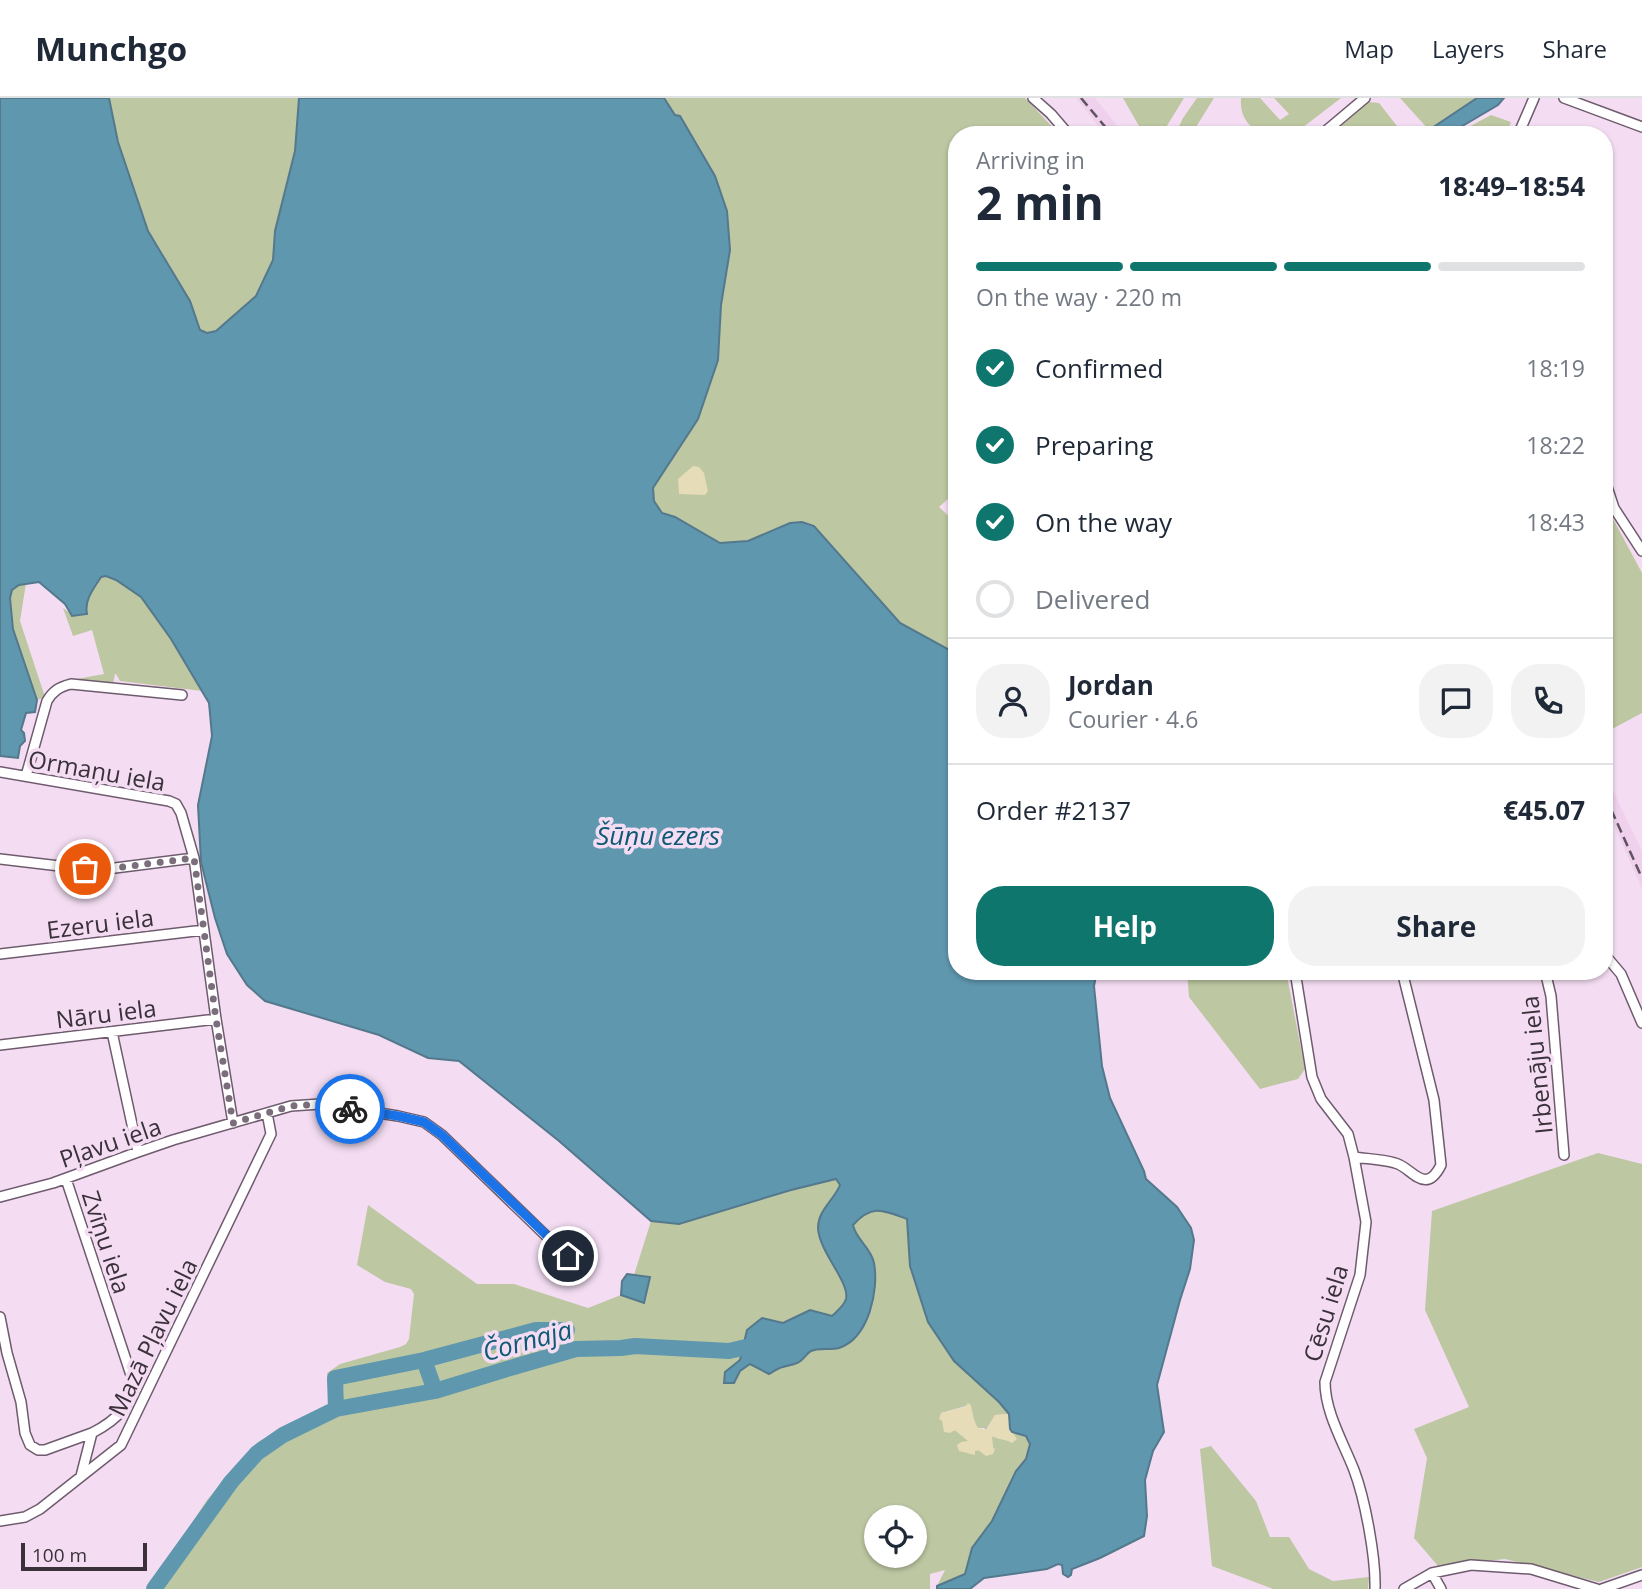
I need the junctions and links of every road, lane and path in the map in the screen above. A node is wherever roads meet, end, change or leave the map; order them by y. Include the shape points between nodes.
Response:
1 (1033, 98) edge
2 (1365, 98) edge
3 (1534, 98) edge
4 (1564, 98) edge
5 (1061, 126) edge
6 (1332, 126) edge
7 (1522, 126) edge
8 (1642, 127) edge
9 (1613, 505) edge
10 (1642, 551) edge
11 (182, 695) dead end
12 (0, 772) edge
13 (26, 776) junction
14 (194, 858) junction
15 (0, 859) edge
16 (204, 930) junction
17 (0, 954) edge
18 (1613, 964) edge
19 (1296, 980) edge
20 (1404, 980) edge
21 (1547, 980) edge
22 (216, 1019) junction
23 (1642, 1023) edge
24 (112, 1032) junction
25 (0, 1045) edge
26 (267, 1113) junction
27 (233, 1123) junction
28 (138, 1152) junction
29 (1564, 1155) dead end
30 (1354, 1157) junction
31 (66, 1179) junction
32 (0, 1197) edge
33 (568, 1256) dead end
34 (0, 1317) edge
35 (92, 1433) junction
36 (80, 1477) junction
37 (0, 1521) edge
38 (1432, 1573) junction
39 (1642, 1575) edge
40 (1375, 1589) edge
41 (1404, 1589) edge
42 (1441, 1589) edge
43 (1600, 1589) edge

1 - 5 street
2 - 6 street
3 - 7 street
4 - 8 street
9 - 10 street
11 - 13 street via 62,686 47,701
12 - 13 street, Ormaņu iela
13 - 14 street, Ormaņu iela via 176,804
14 - 15 street via 107,869
14 - 16 street
16 - 17 street, Ezeru iela
16 - 22 street
18 - 23 street
19 - 30 street, Cēsu iela via 1312,1077 1321,1099 1348,1134
20 - 30 street via 1434,1100 1441,1165 1427,1180 1398,1163
21 - 29 street, Irbenāju iela
22 - 24 street, Nāru iela
22 - 27 street
24 - 25 street, Nāru iela
24 - 28 street
26 - 27 street, Pļavu iela
26 - 33 street, Pļavu iela via 320,1104 424,1122
26 - 36 street, Mazā Pļavu iela via 271,1134 121,1445
27 - 28 street, Pļavu iela
28 - 31 street, Pļavu iela
30 - 40 street, Cēsu iela via 1366,1222 1360,1275 1325,1382 1325,1397 1356,1474
31 - 32 street, Pļavu iela
31 - 35 street, Zvīņu iela via 131,1375 130,1398 120,1413
34 - 35 street via 30,1445 45,1450
35 - 36 street
36 - 37 street, Mazā Pļavu iela via 40,1510
38 - 41 street
38 - 42 street
38 - 43 street via 1471,1565 1531,1569
39 - 43 street

